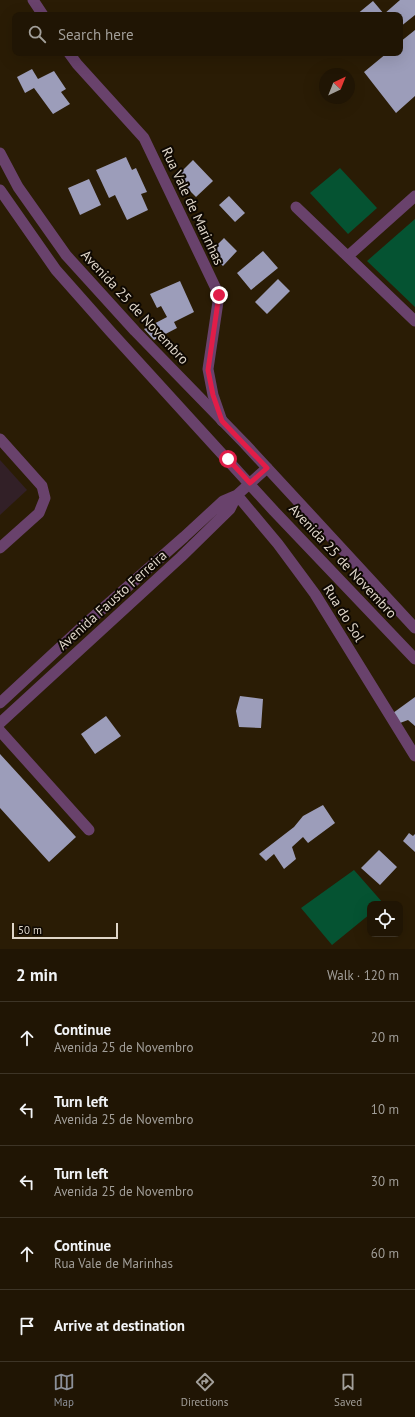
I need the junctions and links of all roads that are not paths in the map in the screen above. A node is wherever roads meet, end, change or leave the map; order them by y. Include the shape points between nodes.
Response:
1 (33, 0) edge
2 (42, 12) edge
3 (71, 56) edge
4 (0, 153) edge
5 (0, 190) edge
6 (415, 196) edge
7 (296, 207) dead end
8 (348, 256) junction
9 (415, 321) edge
10 (222, 421) junction
11 (0, 439) edge
12 (267, 468) junction
13 (250, 483) junction
14 (237, 494) junction
15 (0, 548) edge
16 (415, 628) edge
17 (415, 659) edge
18 (0, 703) edge
19 (0, 723) edge
20 (0, 731) edge
21 (415, 756) edge
22 (89, 830) dead end

1 - 2 street
3 - 10 street, Rua Vale de Marinhas via 144,138 219,295 208,370
4 - 10 street, Avenida 25 de Novembro via 18,187 66,254 135,331
5 - 13 street, Avenida 25 de Novembro via 56,270
6 - 8 street
7 - 8 street
8 - 9 street
10 - 12 street, Avenida 25 de Novembro
11 - 15 street via 42,486 45,498 39,513
12 - 13 street
12 - 16 street, Avenida 25 de Novembro
13 - 14 street, Avenida Fausto Ferreira
13 - 17 street, Avenida 25 de Novembro
14 - 18 street, Avenida Fausto Ferreira via 223,502
14 - 19 street, Avenida Fausto Ferreira via 230,509 214,525
14 - 21 street, Rua do Sol via 315,594
20 - 22 street

